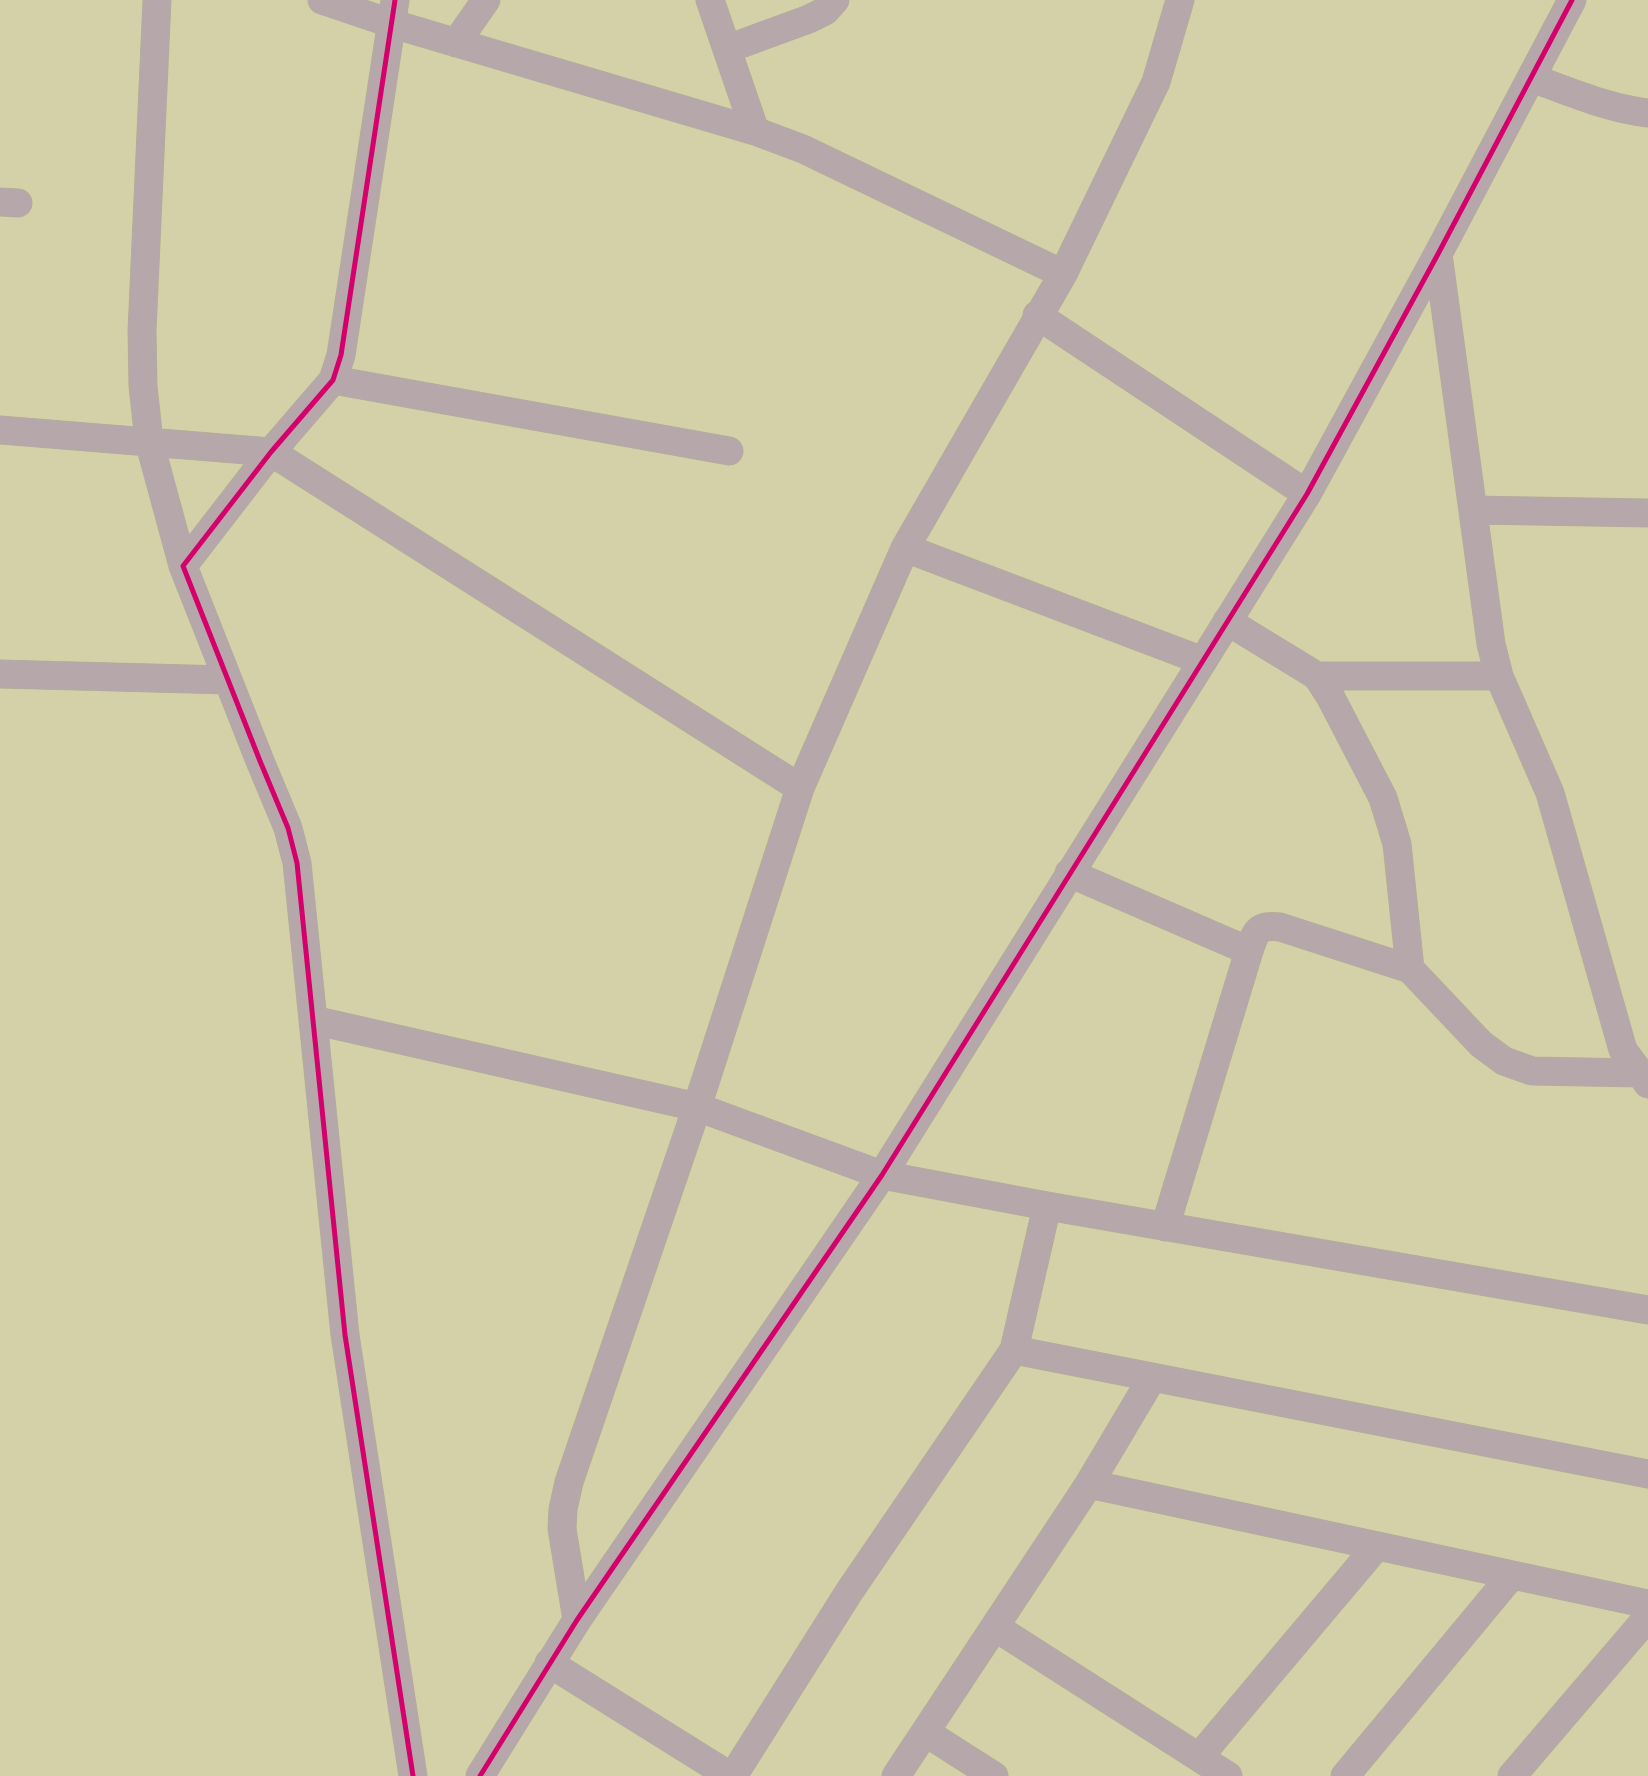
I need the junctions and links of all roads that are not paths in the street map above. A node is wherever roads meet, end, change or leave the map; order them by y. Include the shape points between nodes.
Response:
1 (157, 0) edge
2 (322, 0) edge
3 (486, 0) edge
4 (710, 0) edge
5 (835, 0) edge
6 (1180, 0) edge
7 (1572, 0) edge
8 (394, 12) edge
9 (456, 43) junction
10 (727, 49) junction
11 (1532, 78) junction
12 (1648, 112) edge
13 (755, 131) junction
14 (1438, 254) junction
15 (1063, 274) junction
16 (1037, 315) junction
17 (333, 380) junction
18 (0, 430) edge
19 (149, 441) junction
20 (730, 451) dead end
21 (271, 452) junction
22 (1307, 494) junction
23 (1473, 510) junction
24 (1648, 514) edge
25 (905, 548) junction
26 (183, 566) junction
27 (1227, 622) junction
28 (1202, 661) junction
29 (0, 674) edge
30 (1317, 676) junction
31 (1499, 676) junction
32 (228, 680) junction
33 (800, 788) junction
34 (1069, 873) junction
35 (1249, 951) junction
36 (1410, 969) junction
37 (313, 1020) junction
38 (1644, 1078) edge
39 (697, 1107) junction
40 (882, 1175) junction
41 (1047, 1206) junction
42 (1165, 1227) junction
43 (1648, 1310) edge
44 (1014, 1350) junction
45 (1152, 1378) junction
46 (1648, 1474) edge
47 (1090, 1484) junction
48 (1377, 1546) junction
49 (1512, 1575) junction
50 (1648, 1604) edge
51 (1648, 1618) edge
52 (577, 1620) junction
53 (995, 1627) junction
54 (549, 1663) junction
55 (925, 1732) junction
56 (1199, 1757) junction
57 (413, 1776) edge
58 (480, 1776) edge
59 (731, 1776) edge
60 (896, 1776) edge
61 (994, 1776) edge
62 (1228, 1776) edge
63 (1345, 1776) edge
64 (1512, 1776) edge

1 - 19 street via 142,331
2 - 8 street
3 - 9 street
4 - 10 street
5 - 10 street via 825,11 809,19
6 - 15 street via 1156,82
7 - 11 street
8 - 9 street
8 - 17 street via 341,355
9 - 13 street
10 - 13 street
11 - 12 street via 1596,102
11 - 14 street
13 - 15 street via 803,149
14 - 22 street
14 - 23 street
15 - 16 street
16 - 22 street
16 - 25 street
17 - 20 street
17 - 21 street
18 - 19 street
19 - 21 street
19 - 26 street
21 - 26 street
21 - 33 street
22 - 27 street
23 - 24 street
23 - 31 street via 1491,644
25 - 28 street
25 - 33 street
26 - 32 street
27 - 28 street
27 - 30 street
28 - 34 street
29 - 32 street
30 - 31 street
30 - 36 street via 1382,798 1391,825 1397,844
31 - 38 street via 1550,793 1623,1050
32 - 37 street via 288,828 297,863
33 - 39 street
34 - 35 street
34 - 40 street
35 - 36 street via 1255,932 1266,926 1280,927
35 - 42 street
36 - 38 street via 1481,1044 1504,1061 1532,1071
37 - 39 street
37 - 57 street via 345,1335
39 - 40 street
39 - 52 street via 567,1491 562,1529
40 - 41 street
40 - 52 street
41 - 42 street
41 - 44 street
42 - 43 street
44 - 45 street
44 - 59 street via 849,1592
45 - 46 street
45 - 47 street
47 - 48 street
47 - 53 street
48 - 49 street
48 - 56 street
49 - 50 street
49 - 63 street
51 - 64 street
52 - 54 street
53 - 55 street
53 - 56 street
54 - 58 street
54 - 59 street
55 - 60 street
55 - 61 street
56 - 62 street

